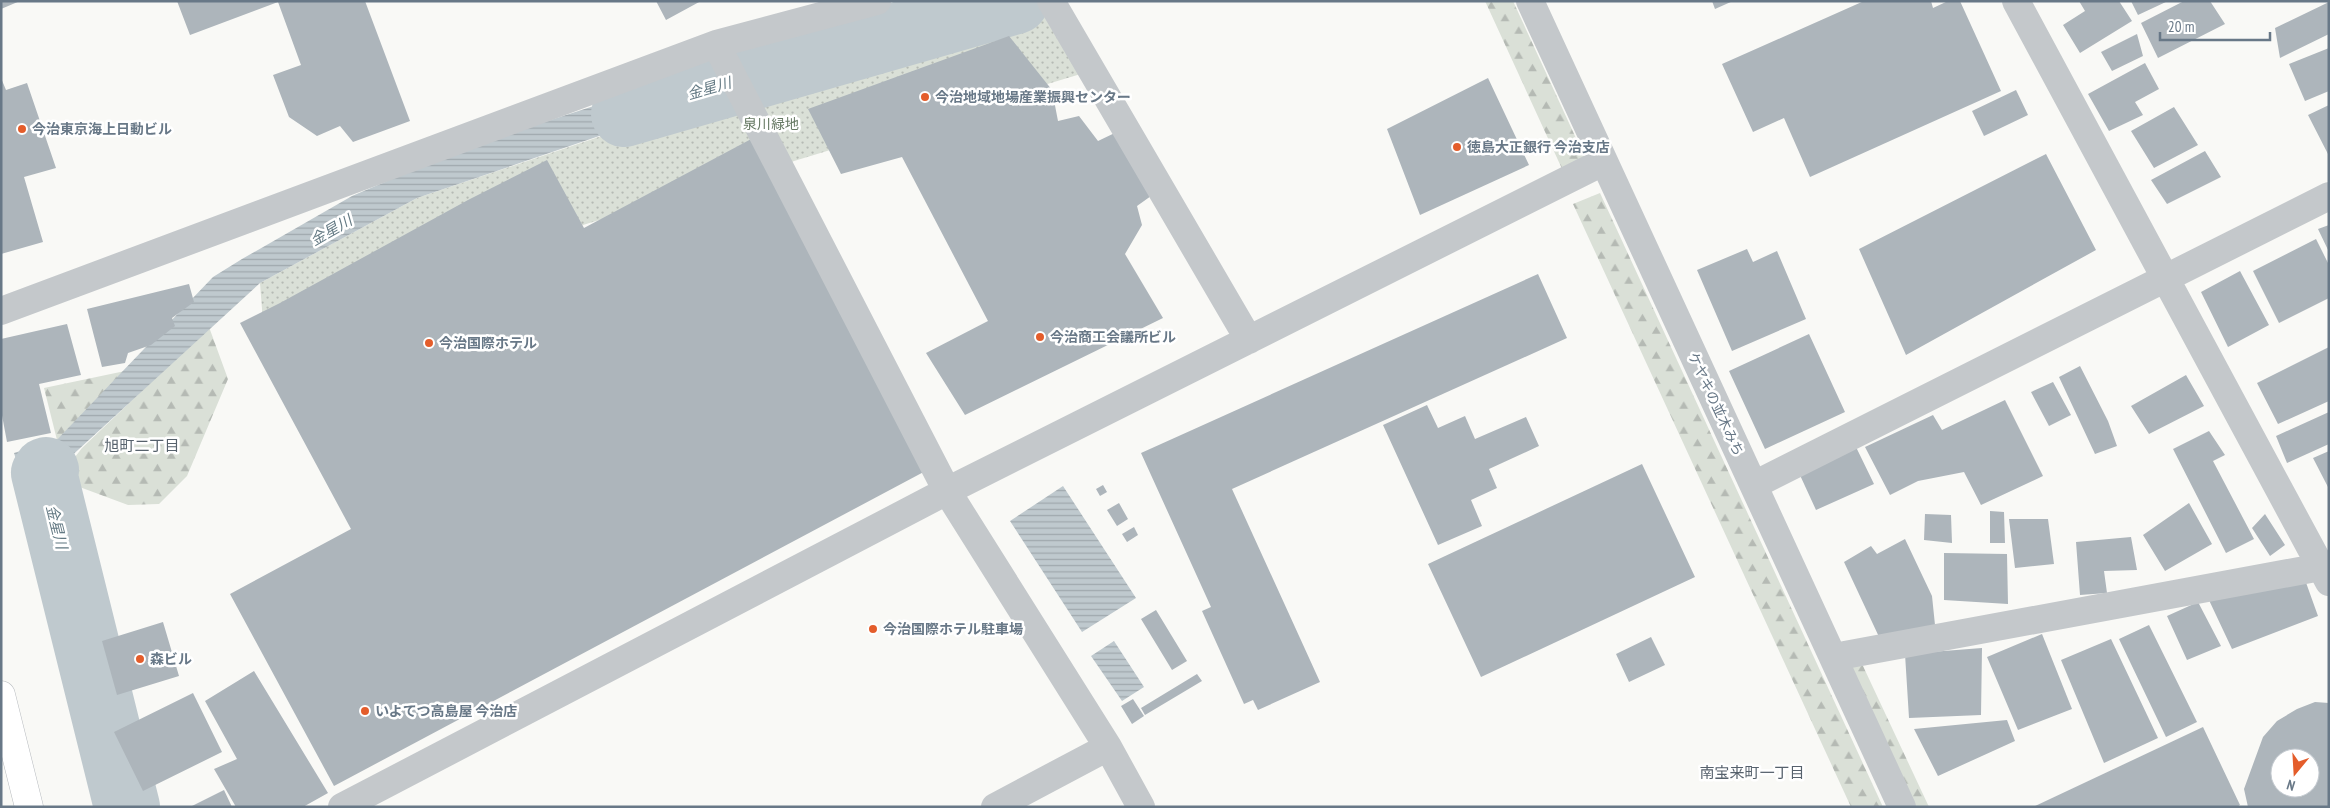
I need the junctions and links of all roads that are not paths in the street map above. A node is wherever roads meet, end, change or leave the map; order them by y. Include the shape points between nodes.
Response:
1 (877, 1) edge
2 (1051, 1) edge
3 (1530, 1) edge
4 (2016, 1) edge
5 (716, 44) junction
6 (1603, 162) junction
7 (2329, 196) edge
8 (2166, 276) junction
9 (1, 311) edge
10 (1249, 340) junction
11 (1754, 485) junction
12 (947, 491) junction
13 (2325, 574) edge
14 (1834, 657) junction
15 (1, 695) edge
16 (1108, 748) junction
17 (29, 807) edge
18 (342, 807) edge
19 (995, 807) edge
20 (1141, 807) edge
21 (1902, 807) edge

1 - 5 street
2 - 10 street
3 - 6 street, ケヤキの並木みち
4 - 8 street
5 - 9 street
5 - 12 street
6 - 10 street
6 - 11 street, ケヤキの並木みち
7 - 8 street
8 - 11 street
8 - 13 street
10 - 12 street
11 - 14 street, ケヤキの並木みち
12 - 16 street
12 - 18 street
13 - 14 street
14 - 21 street, ケヤキの並木みち
15 - 17 main road
16 - 19 street
16 - 20 street

